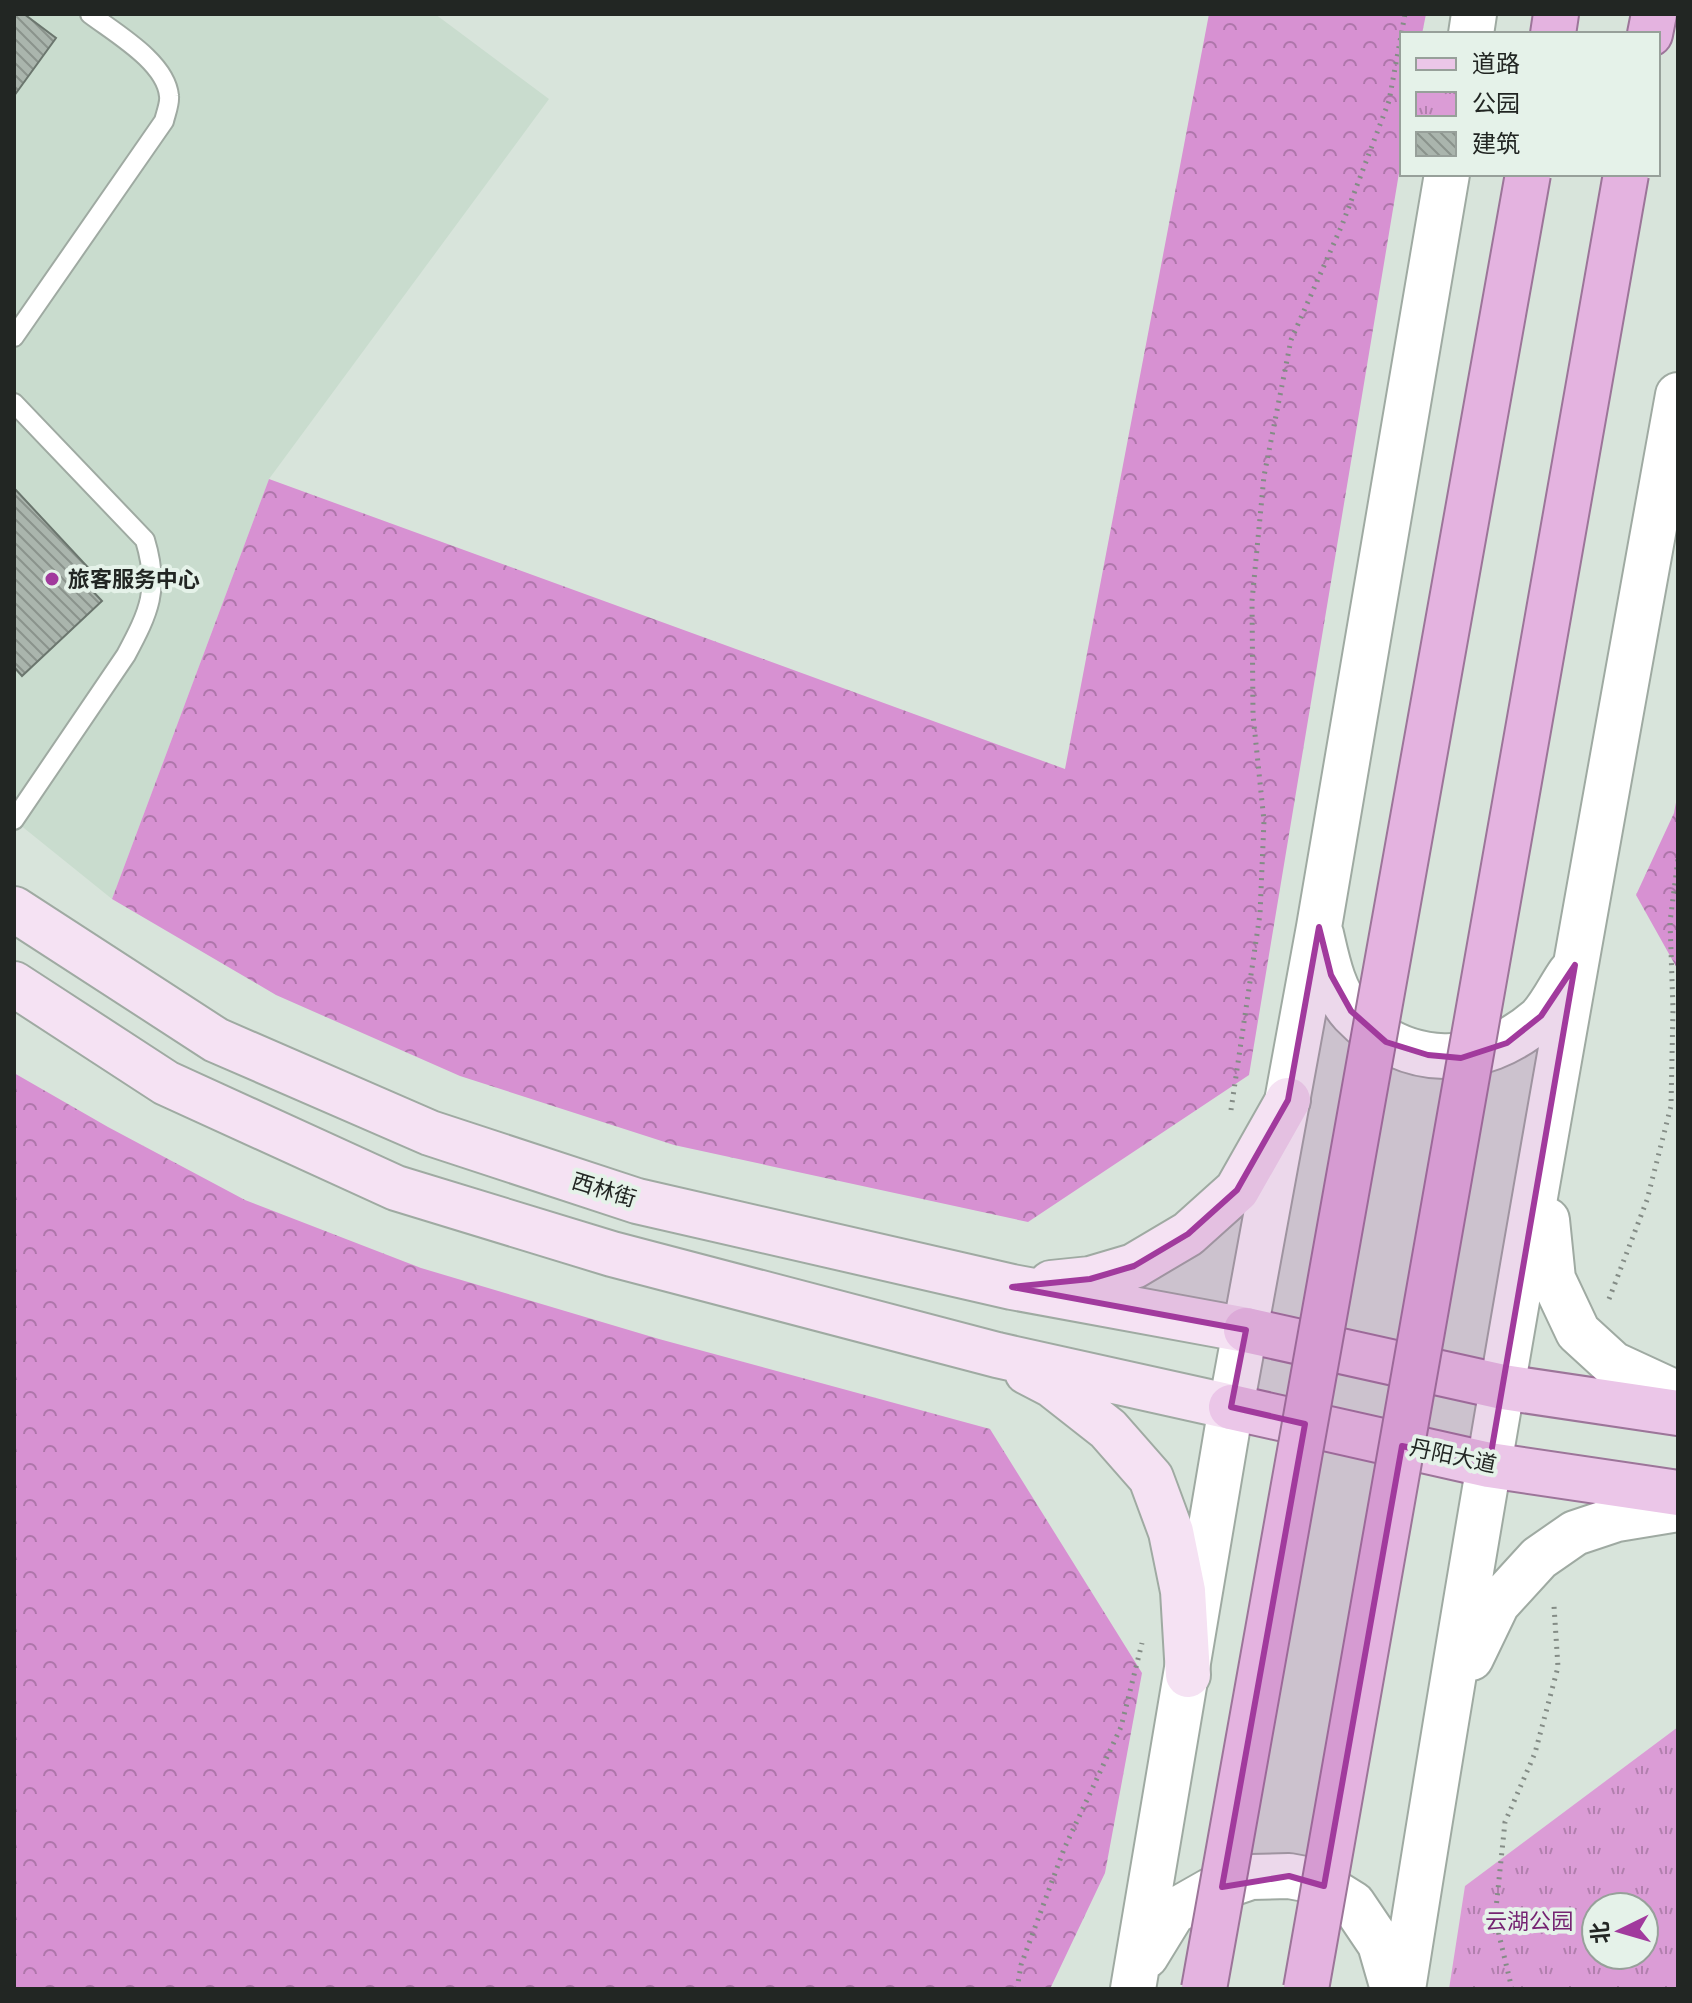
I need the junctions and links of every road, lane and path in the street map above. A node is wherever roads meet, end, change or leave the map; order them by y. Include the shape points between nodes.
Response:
1 (90, 14) edge
2 (1400, 41) edge
3 (1447, 176) edge
4 (1528, 176) edge
5 (1626, 176) edge
6 (14, 337) edge
7 (1678, 395) edge
8 (14, 403) edge
9 (14, 820) edge
10 (14, 909) edge
11 (1319, 927) junction
12 (1575, 965) junction
13 (14, 984) edge
14 (1288, 1100) junction
15 (1230, 1119) dead end
16 (1548, 1123) junction
17 (1012, 1287) junction
18 (1246, 1330) junction
19 (997, 1355) junction
20 (1503, 1387) junction
21 (1678, 1394) edge
22 (1231, 1407) junction
23 (1678, 1413) edge
24 (1489, 1465) junction
25 (1678, 1493) edge
26 (1678, 1509) edge
27 (1142, 1640) dead end
28 (1188, 1675) junction
29 (1447, 1711) junction
30 (1135, 1981) edge
31 (1017, 1989) edge
32 (1204, 1989) edge
33 (1306, 1989) edge
34 (1393, 1989) edge
35 (1403, 1989) edge

1 - 6 lane via 143,53 162,76 169,96 164,121
2 - 15 path via 1389,101 1291,340 1264,476 1252,601 1253,715 1264,821 1260,914
3 - 11 street
4 - 32 highway, bridge
5 - 33 highway, bridge
7 - 12 street
8 - 9 lane via 145,540 152,565 152,595 126,655
10 - 17 main road, 西林街 via 216,1040 430,1133 637,1201
11 - 12 street via 1331,975 1351,1011 1386,1042 1428,1055 1461,1058 1507,1043 1541,1016
11 - 14 street
12 - 16 street
13 - 19 main road via 166,1083 396,1188 612,1254
14 - 17 main road via 1237,1190 1188,1234 1134,1266 1090,1279
14 - 18 street
16 - 20 street
16 - 21 street via 1553,1279 1578,1332 1613,1364
17 - 18 main road, 西林街
18 - 20 main road
18 - 22 street
19 - 22 main road
19 - 28 main road via 1052,1385 1108,1429 1151,1478 1171,1532 1183,1591
20 - 23 main road
20 - 24 street
22 - 24 main road, 丹阳大道
22 - 28 street
24 - 25 main road, 丹阳大道
24 - 29 street
26 - 29 street via 1617,1519 1575,1533 1539,1558 1497,1604
27 - 31 path via 1121,1727 1064,1849
28 - 30 street
29 - 35 street
30 - 34 street via 1173,1912 1210,1891 1251,1877 1289,1876 1316,1881 1353,1904 1380,1944

